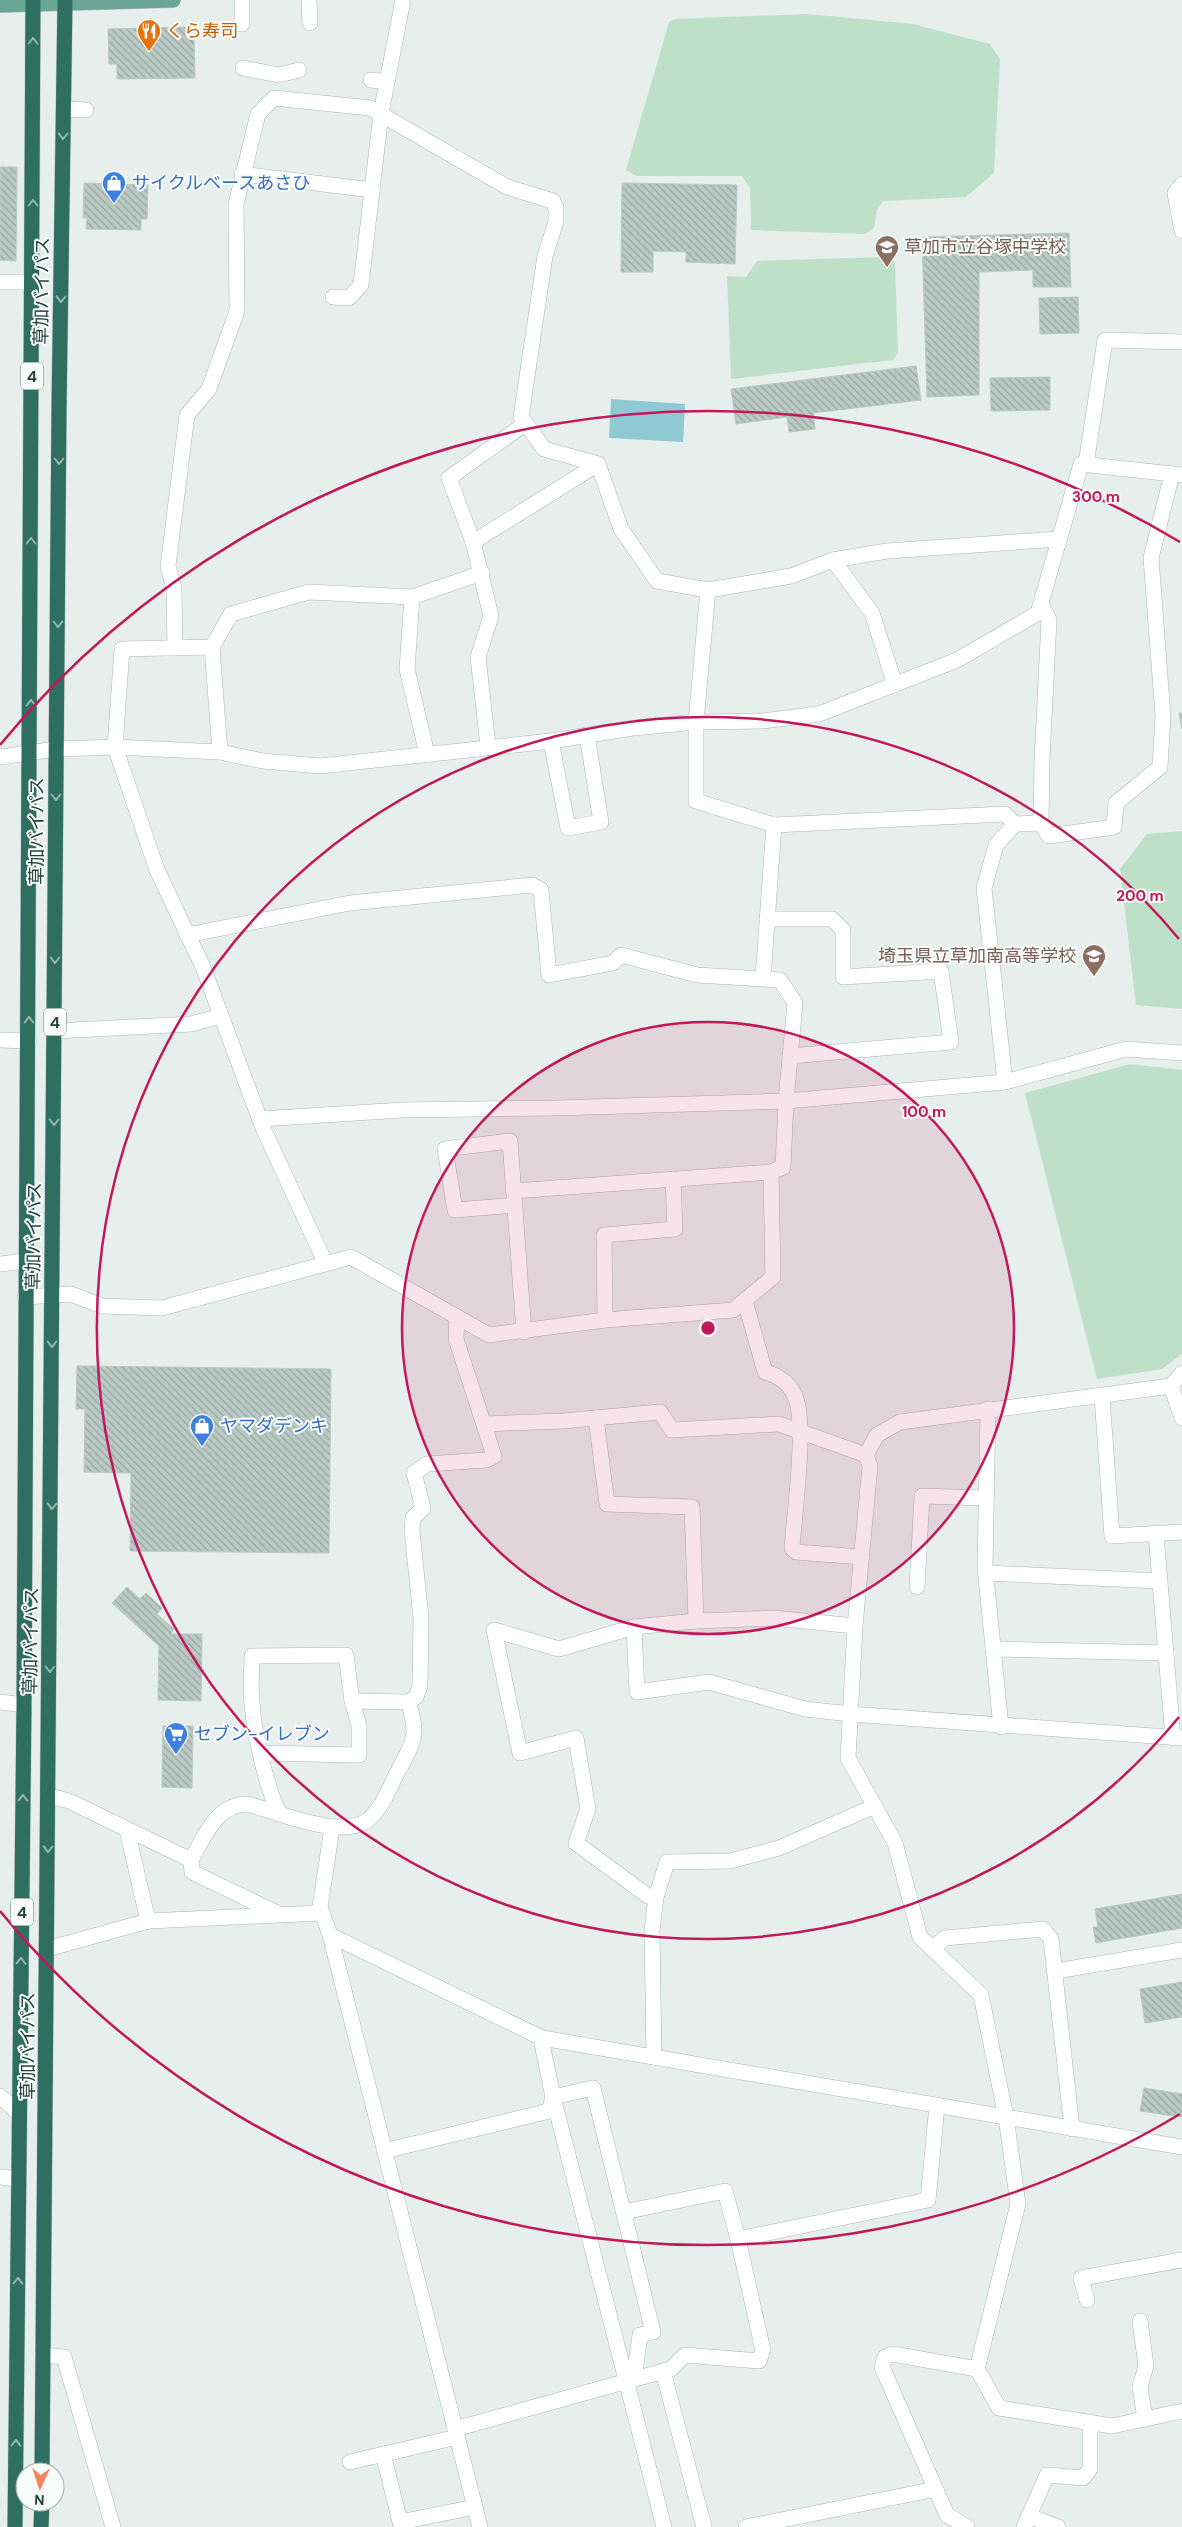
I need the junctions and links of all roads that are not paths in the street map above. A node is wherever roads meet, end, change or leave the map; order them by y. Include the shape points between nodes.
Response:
1 (173, 0) edge
2 (242, 0) edge
3 (309, 0) edge
4 (403, 0) edge
5 (33, 2) edge
6 (65, 2) edge
7 (0, 5) edge
8 (310, 23) dead end
9 (242, 24) dead end
10 (243, 70) dead end
11 (299, 70) dead end
12 (371, 80) dead end
13 (387, 82) junction
14 (64, 109) junction
15 (86, 110) dead end
16 (381, 113) junction
17 (242, 174) junction
18 (1182, 184) edge
19 (372, 190) junction
20 (1182, 231) edge
21 (0, 282) edge
22 (32, 282) junction
23 (333, 297) dead end
24 (1182, 342) edge
25 (526, 423) junction
26 (598, 464) junction
27 (1086, 464) junction
28 (1177, 475) edge
29 (1059, 539) junction
30 (473, 542) junction
31 (833, 560) junction
32 (482, 573) junction
33 (708, 590) junction
34 (412, 598) junction
35 (1041, 603) junction
36 (212, 647) junction
37 (175, 648) junction
38 (895, 684) junction
39 (696, 722) junction
40 (587, 735) junction
41 (551, 741) junction
42 (114, 746) junction
43 (488, 746) junction
44 (56, 749) junction
45 (30, 752) junction
46 (220, 752) junction
47 (428, 754) junction
48 (0, 757) edge
49 (1041, 823) junction
50 (1015, 824) junction
51 (774, 825) junction
52 (767, 919) junction
53 (187, 935) junction
54 (763, 978) junction
55 (221, 1016) junction
56 (55, 1031) junction
57 (0, 1040) edge
58 (29, 1042) junction
59 (1182, 1053) edge
60 (790, 1056) junction
61 (1005, 1082) junction
62 (786, 1101) junction
63 (260, 1120) junction
64 (771, 1172) junction
65 (673, 1179) junction
66 (515, 1198) junction
67 (25, 1261) junction
68 (325, 1262) junction
69 (0, 1264) edge
70 (52, 1295) junction
71 (25, 1297) junction
72 (745, 1301) junction
73 (456, 1318) junction
74 (605, 1320) junction
75 (524, 1332) junction
76 (1182, 1373) edge
77 (1171, 1386) junction
78 (1102, 1396) junction
79 (988, 1409) junction
80 (596, 1418) junction
81 (1182, 1418) edge
82 (484, 1424) junction
83 (801, 1431) junction
84 (866, 1456) junction
85 (985, 1498) junction
86 (1182, 1532) edge
87 (1156, 1534) junction
88 (862, 1557) junction
89 (986, 1573) junction
90 (1160, 1580) junction
91 (917, 1587) dead end
92 (696, 1621) junction
93 (856, 1626) junction
94 (634, 1627) junction
95 (993, 1649) junction
96 (1166, 1653) junction
97 (352, 1701) junction
98 (0, 1702) edge
99 (408, 1702) junction
100 (24, 1705) junction
101 (850, 1714) junction
102 (1001, 1727) junction
103 (1177, 1738) edge
104 (261, 1753) junction
105 (49, 1796) junction
106 (875, 1806) junction
107 (279, 1813) junction
108 (332, 1828) junction
109 (127, 1830) junction
110 (191, 1860) junction
111 (656, 1897) junction
112 (322, 1913) junction
113 (279, 1914) junction
114 (148, 1921) junction
115 (330, 1935) junction
116 (932, 1948) junction
117 (47, 1949) junction
118 (1182, 1950) edge
119 (1056, 1971) junction
120 (542, 2038) junction
121 (654, 2056) junction
122 (0, 2096) edge
123 (553, 2097) junction
124 (936, 2105) junction
125 (19, 2114) junction
126 (1006, 2117) junction
127 (1072, 2129) junction
128 (1182, 2147) edge
129 (384, 2151) junction
130 (0, 2177) edge
131 (19, 2179) junction
132 (624, 2212) junction
133 (738, 2239) junction
134 (1182, 2260) edge
135 (1087, 2300) dead end
136 (1140, 2321) dead end
137 (43, 2355) junction
138 (977, 2369) junction
139 (664, 2371) junction
140 (631, 2380) junction
141 (1182, 2411) edge
142 (1145, 2419) junction
143 (1090, 2422) junction
144 (456, 2433) junction
145 (383, 2454) junction
146 (42, 2462) edge
147 (350, 2462) dead end
148 (936, 2489) junction
149 (475, 2507) junction
150 (42, 2512) edge
151 (1026, 2521) edge
152 (764, 2525) edge
153 (15, 2527) edge
154 (41, 2527) edge
155 (113, 2527) edge
156 (480, 2527) edge
157 (664, 2527) edge
158 (704, 2527) edge
159 (746, 2527) edge
160 (968, 2527) edge
161 (1058, 2527) edge

1 - 6 main road
2 - 9 street
3 - 8 street
4 - 13 street
5 - 6 main road
5 - 7 main road
22 -> 5 highway, 草加バイパス / 4
6 - 14 highway, 草加バイパス / 4
10 - 11 street via 279,75
12 - 13 street
13 - 16 street
14 - 15 street
14 -> 44 highway, 草加バイパス / 4
16 - 17 street via 370,108 274,98 258,114
16 - 19 street
16 - 25 street via 507,188 554,201 556,222 545,256 522,417
17 - 19 street
17 - 37 street via 236,204 237,311 209,389 187,414 168,566 174,589
18 - 20 street via 1175,193
19 - 23 street via 361,285 349,298
21 - 22 street
45 -> 22 highway, 草加バイパス / 4
24 - 27 street via 1105,340
25 - 26 street via 544,449
25 - 30 street via 449,478
26 - 30 street
26 - 33 street via 622,529 657,581
27 - 28 street
27 - 29 street via 1081,464
28 - 49 street via 1151,558 1162,716 1160,767 1116,803 1114,827 1049,836
29 - 31 street via 888,551
29 - 35 street
30 - 32 street
31 - 33 street via 791,576
31 - 38 street via 872,613
32 - 34 street
32 - 43 street via 490,616 478,657
33 - 39 street
34 - 36 street via 309,592 231,614
34 - 47 street via 407,670
35 - 38 street via 1038,613 957,660
35 - 49 street via 1050,620
36 - 37 street
36 - 46 street
37 - 42 street via 122,649
38 - 39 street via 819,714 762,721
39 - 40 street
39 - 51 street via 696,801
40 - 41 street
40 - 41 street via 601,822 568,828
41 - 43 street
42 - 44 street
42 - 46 street
42 - 53 street via 157,870
43 - 47 street
44 - 45 street
44 -> 56 highway, 草加バイパス / 4
45 - 48 street
58 -> 45 highway, 草加バイパス / 4
46 - 47 street via 263,762 320,766
49 - 50 street
50 - 51 street via 1005,814
50 - 61 street via 996,845 984,888
51 - 52 street
52 - 54 street
52 - 60 street via 832,919 843,930 843,977 941,971 951,1042
53 - 54 street via 350,903 532,884 541,890 549,975 613,964 621,955 697,975
53 - 55 street
54 - 60 street via 780,980 795,1002
55 - 56 street via 191,1024
55 - 63 street
56 -> 70 highway, 草加バイパス / 4
57 - 58 street
58 - 67 highway, 草加バイパス / 4
59 - 61 street via 1126,1049
60 - 62 street
61 - 62 street
62 - 63 street via 403,1110
62 - 64 street via 783,1167
63 - 68 street
64 - 65 street
64 - 72 street via 772,1277
65 - 66 street
65 - 74 street via 675,1229 604,1235
66 - 66 street via 510,1141 445,1149 455,1210
66 - 75 street
67 - 69 street
67 - 71 highway, 草加バイパス / 4
68 - 70 street via 162,1308 102,1306 71,1294
68 - 73 street via 351,1257
70 - 71 street
70 -> 105 highway, 草加バイパス / 4
71 - 100 highway, 草加バイパス / 4
72 - 74 street via 733,1310
72 - 83 street via 765,1372 778,1375 795,1395
73 - 75 street via 489,1335
73 - 82 street via 456,1339
74 - 75 street
76 - 77 street
77 - 78 street
77 - 81 street
78 - 79 street
78 - 87 street via 1112,1536
79 - 84 street via 900,1422 877,1435
79 - 85 street
80 - 82 street
80 - 83 street via 660,1412 672,1430 779,1424
80 - 92 street via 607,1504 692,1507
82 - 99 street via 494,1456 486,1460 427,1464 414,1472 423,1508 413,1518 412,1531 421,1618 420,1686 416,1697
83 - 84 street
83 - 88 street via 792,1548 796,1552
84 - 88 street via 870,1466
85 - 89 street
85 - 91 street via 922,1496
86 - 87 street
87 - 90 street
88 - 93 street
89 - 90 street
89 - 95 street
90 - 96 street
92 - 93 street via 774,1618
92 - 94 street
93 - 101 street
94 - 101 street via 637,1692 709,1682 805,1709
94 - 111 street via 560,1649 494,1630 520,1753 576,1738 588,1809 576,1843 648,1896
95 - 96 street
95 - 102 street
96 - 103 street
97 - 99 street
97 - 104 street via 359,1726 359,1755
97 - 104 street via 346,1655 252,1656 252,1703
98 - 100 street
99 - 108 street via 414,1718 414,1742 384,1802 368,1820
125 -> 100 highway, 草加バイパス / 4
101 - 102 street
101 - 106 street via 848,1758
102 - 103 street
104 - 107 street via 272,1799
105 - 109 street via 70,1802
105 -> 117 highway, 草加バイパス / 4
106 - 111 street via 779,1848 730,1861 667,1862
106 - 116 street via 896,1843 920,1937
107 - 108 street
107 - 110 street via 248,1804 235,1804 211,1826
108 - 112 street via 320,1907
109 - 110 street
109 - 114 street
110 - 113 street via 192,1872
111 - 121 street via 652,1931
112 - 113 street
112 - 115 street
113 - 114 street
114 - 117 street
115 - 120 street
115 - 129 street
116 - 119 street via 945,1938 1043,1929 1051,1940
116 - 126 street via 981,1995
117 - 137 highway, 草加バイパス / 4
118 - 119 street
119 - 127 street
120 - 121 street
120 - 123 street
121 - 124 street
122 - 125 street
123 - 129 street via 549,2112
123 - 132 street via 593,2088
123 - 140 street
124 - 126 street
124 - 133 street via 928,2200
125 - 131 highway, 草加バイパス / 4
126 - 127 street
126 - 138 street via 1018,2204
127 - 128 street
129 - 144 street
130 - 131 street
153 -> 131 highway, 草加バイパス / 4
132 - 133 street via 725,2191
132 - 140 street via 653,2332 640,2335
133 - 139 street via 763,2350 759,2361 685,2355 671,2369
134 - 135 street via 1081,2278
136 - 142 street via 1146,2359 1140,2387
137 - 146 highway, 草加バイパス / 4
137 - 155 street via 64,2357
138 - 143 street via 999,2408
138 - 148 street via 893,2354 885,2357 882,2367
139 - 140 street
139 - 158 street
140 - 144 street
140 - 157 street
141 - 142 street
142 - 143 street via 1112,2426
143 - 151 street via 1090,2470 1083,2478 1047,2475
144 - 145 street
144 - 149 street
145 - 147 street
145 - 149 street via 400,2522
148 - 152 street
148 - 160 street via 947,2515
149 - 156 street
150 - 154 highway
151 - 161 street
152 - 159 street

